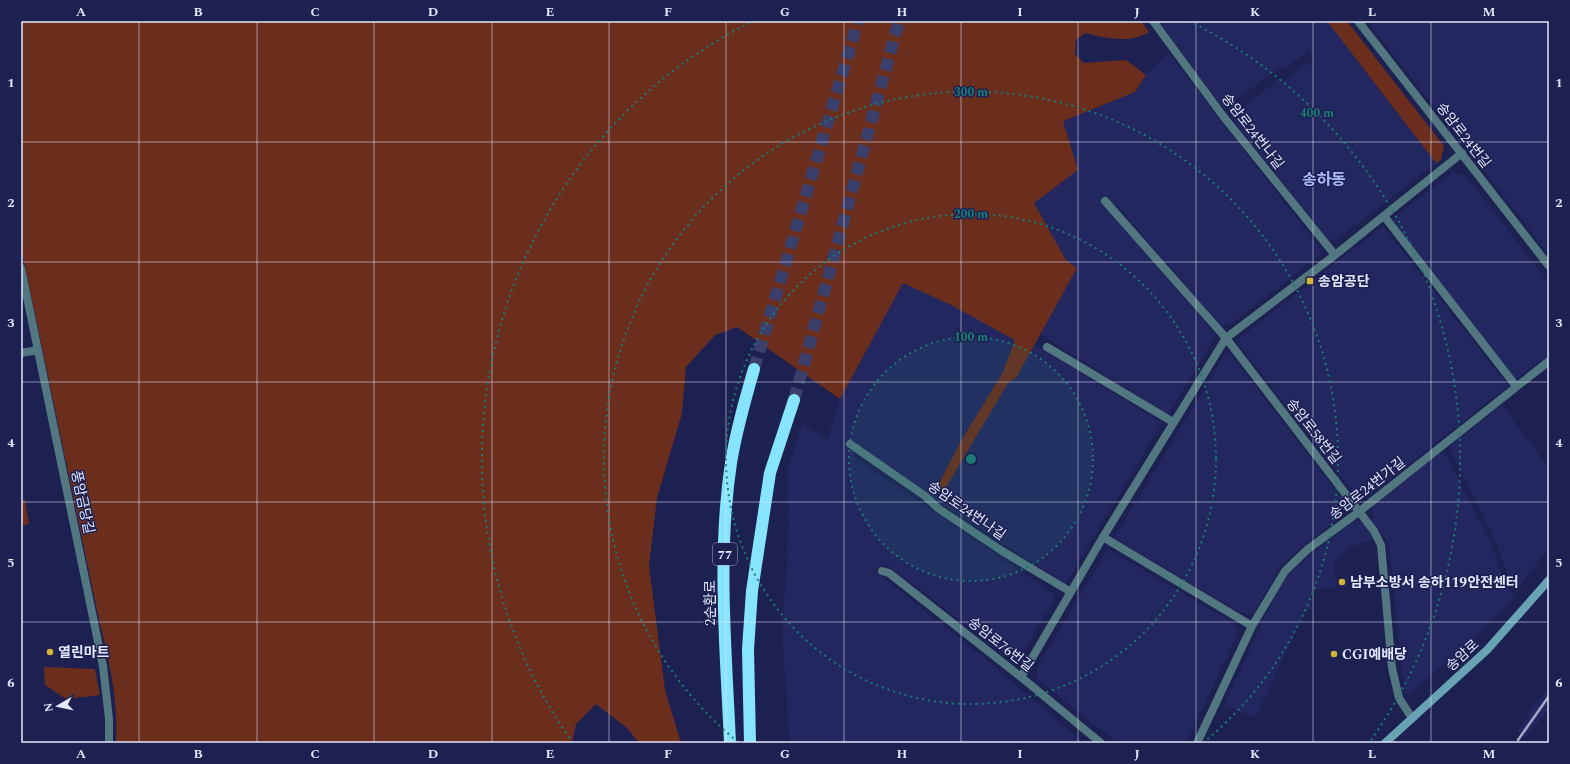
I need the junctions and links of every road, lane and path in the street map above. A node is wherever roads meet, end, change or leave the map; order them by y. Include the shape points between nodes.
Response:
1 (1153, 21) edge
2 (1358, 21) edge
3 (1462, 153) junction
4 (1105, 201) dead end
5 (1384, 216) junction
6 (1335, 255) junction
7 (1549, 266) edge
8 (21, 268) edge
9 (1226, 338) junction
10 (1047, 347) dead end
11 (38, 350) junction
12 (21, 353) edge
13 (1549, 361) edge
14 (754, 369) tunnel mouth
15 (1516, 386) junction
16 (794, 400) tunnel mouth
17 (1173, 422) junction
18 (850, 444) dead end
19 (1360, 512) junction
20 (1103, 537) junction
21 (882, 572) dead end
22 (1549, 580) edge
23 (1071, 592) junction
24 (1252, 626) junction
25 (1021, 677) junction
26 (1412, 718) junction
27 (109, 743) edge
28 (730, 743) edge
29 (750, 743) edge
30 (1101, 743) edge
31 (1197, 743) edge
32 (1385, 743) edge

1 - 6 street, 송암로24번나길 via 1223,116
2 - 3 street, 송암로24번길
3 - 5 street
3 - 7 street, 송암로24번길
4 - 9 street, 송암로58번길
5 - 6 street
5 - 15 street
6 - 9 street
8 - 11 street, 풍암금당길
9 - 17 street
9 - 19 street, 송암로58번길
10 - 17 street
11 - 12 street
11 - 27 street, 풍암금당길 via 103,666
13 - 15 street, 송암로24번가길
14 - 28 highway, 2순환로 / 77 via 739,421 726,511 725,635
15 - 19 street, 송암로24번가길
16 - 29 highway, 77 via 770,473 752,590 748,650
17 - 20 street
18 - 23 street, 송암로24번나길 via 925,496 939,509 1002,551
19 - 24 street, 송암로24번가길 via 1308,549 1284,571
19 - 26 street, 송암로58번길 via 1381,545 1392,668 1398,698
20 - 23 street
20 - 24 street
21 - 25 street, 송암로76번길 via 889,573
22 - 26 main road, 송암로 via 1487,650
23 - 25 street
24 - 31 street, 송암로24번가길
25 - 30 street, 송암로76번길
26 - 32 main road, 송암로

